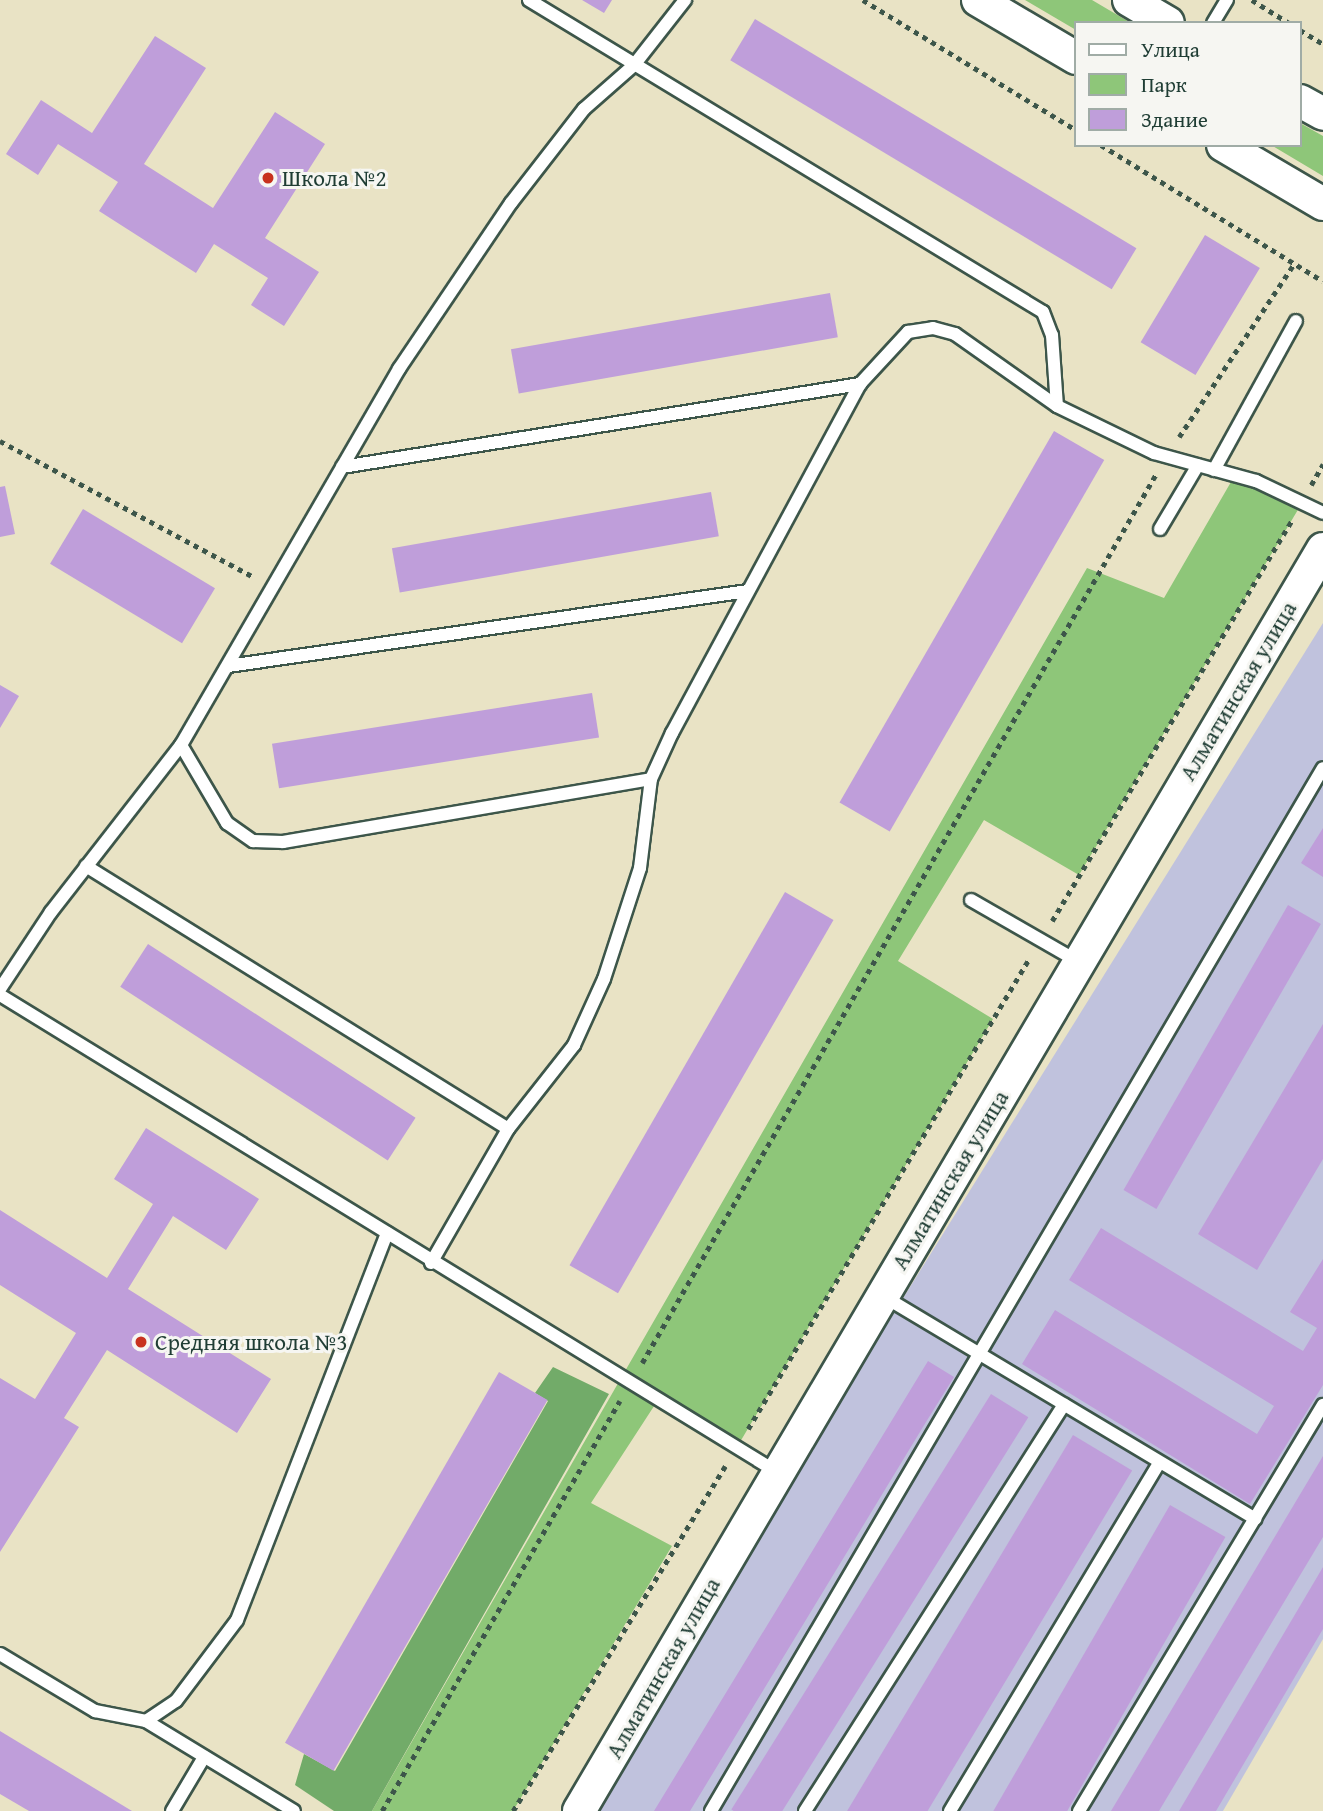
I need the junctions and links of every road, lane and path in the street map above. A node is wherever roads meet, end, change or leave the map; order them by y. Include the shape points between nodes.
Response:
1 (529, 0) edge
2 (685, 0) edge
3 (863, 0) edge
4 (978, 0) edge
5 (1129, 0) edge
6 (1227, 0) edge
7 (1252, 0) edge
8 (1165, 21) edge
9 (1214, 21) edge
10 (1286, 21) edge
11 (1302, 31) edge
12 (1323, 44) edge
13 (1074, 57) edge
14 (634, 65) junction
15 (1302, 102) edge
16 (1323, 114) edge
17 (1074, 129) edge
18 (1104, 147) edge
19 (1226, 147) edge
20 (1323, 204) edge
21 (1294, 264) junction
22 (1323, 281) edge
23 (1296, 321) dead end
24 (860, 384) junction
25 (1057, 406) junction
26 (0, 441) edge
27 (1166, 457) junction
28 (1198, 465) junction
29 (342, 467) junction
30 (1214, 470) junction
31 (1323, 513) edge
32 (1160, 530) dead end
33 (1323, 549) edge
34 (273, 587) junction
35 (748, 592) junction
36 (228, 666) junction
37 (181, 746) junction
38 (1323, 768) edge
39 (652, 779) junction
40 (86, 866) junction
41 (971, 900) dead end
42 (1079, 962) junction
43 (0, 989) edge
44 (0, 995) edge
45 (508, 1129) junction
46 (387, 1233) junction
47 (430, 1263) junction
48 (881, 1295) junction
49 (976, 1352) junction
50 (630, 1383) junction
51 (1064, 1405) junction
52 (1323, 1405) edge
53 (737, 1447) junction
54 (1159, 1463) junction
55 (778, 1472) junction
56 (1255, 1520) junction
57 (0, 1654) edge
58 (146, 1721) junction
59 (204, 1757) junction
60 (172, 1811) edge
61 (294, 1811) edge
62 (382, 1811) edge
63 (513, 1811) edge
64 (579, 1811) edge
65 (711, 1811) edge
66 (805, 1811) edge
67 (950, 1811) edge
68 (1079, 1811) edge

1 - 14 lane
2 - 14 lane
3 - 17 path
4 - 13 street
5 - 8 street
6 - 9 lane
7 - 10 path
11 - 12 path
14 - 25 lane via 1044,312 1052,335
14 - 29 lane via 584,109 511,203
15 - 16 street
18 - 21 path
19 - 20 street
21 - 22 path
21 - 27 path
23 - 30 lane
24 - 25 lane via 908,332 933,328 954,334
24 - 29 lane
24 - 35 lane
25 - 27 lane
26 - 34 path
27 - 28 lane
27 - 50 path
28 - 30 lane
28 - 32 lane
29 - 34 lane
30 - 31 lane via 1256,481
33 - 42 street, Алматинская улица
34 - 36 lane
35 - 36 lane
35 - 39 lane
36 - 37 lane
37 - 39 lane via 227,823 253,841 282,842
37 - 40 lane
38 - 49 lane
39 - 45 lane via 640,867 604,979 574,1045
40 - 43 lane
40 - 45 lane
41 - 42 lane
42 - 48 street, Алматинская улица
44 - 46 lane
45 - 47 lane
46 - 47 lane
46 - 58 lane via 237,1620 176,1701
47 - 50 lane
48 - 49 lane
48 - 55 street, Алматинская улица
49 - 51 lane
49 - 65 lane via 962,1392
50 - 53 lane
50 - 62 path
51 - 54 lane
51 - 66 lane
52 - 56 lane
53 - 55 lane
53 - 63 path
54 - 56 lane
54 - 67 lane
55 - 64 street, Алматинская улица
56 - 68 lane
57 - 58 lane via 95,1711
58 - 59 lane
59 - 60 lane
59 - 61 lane

